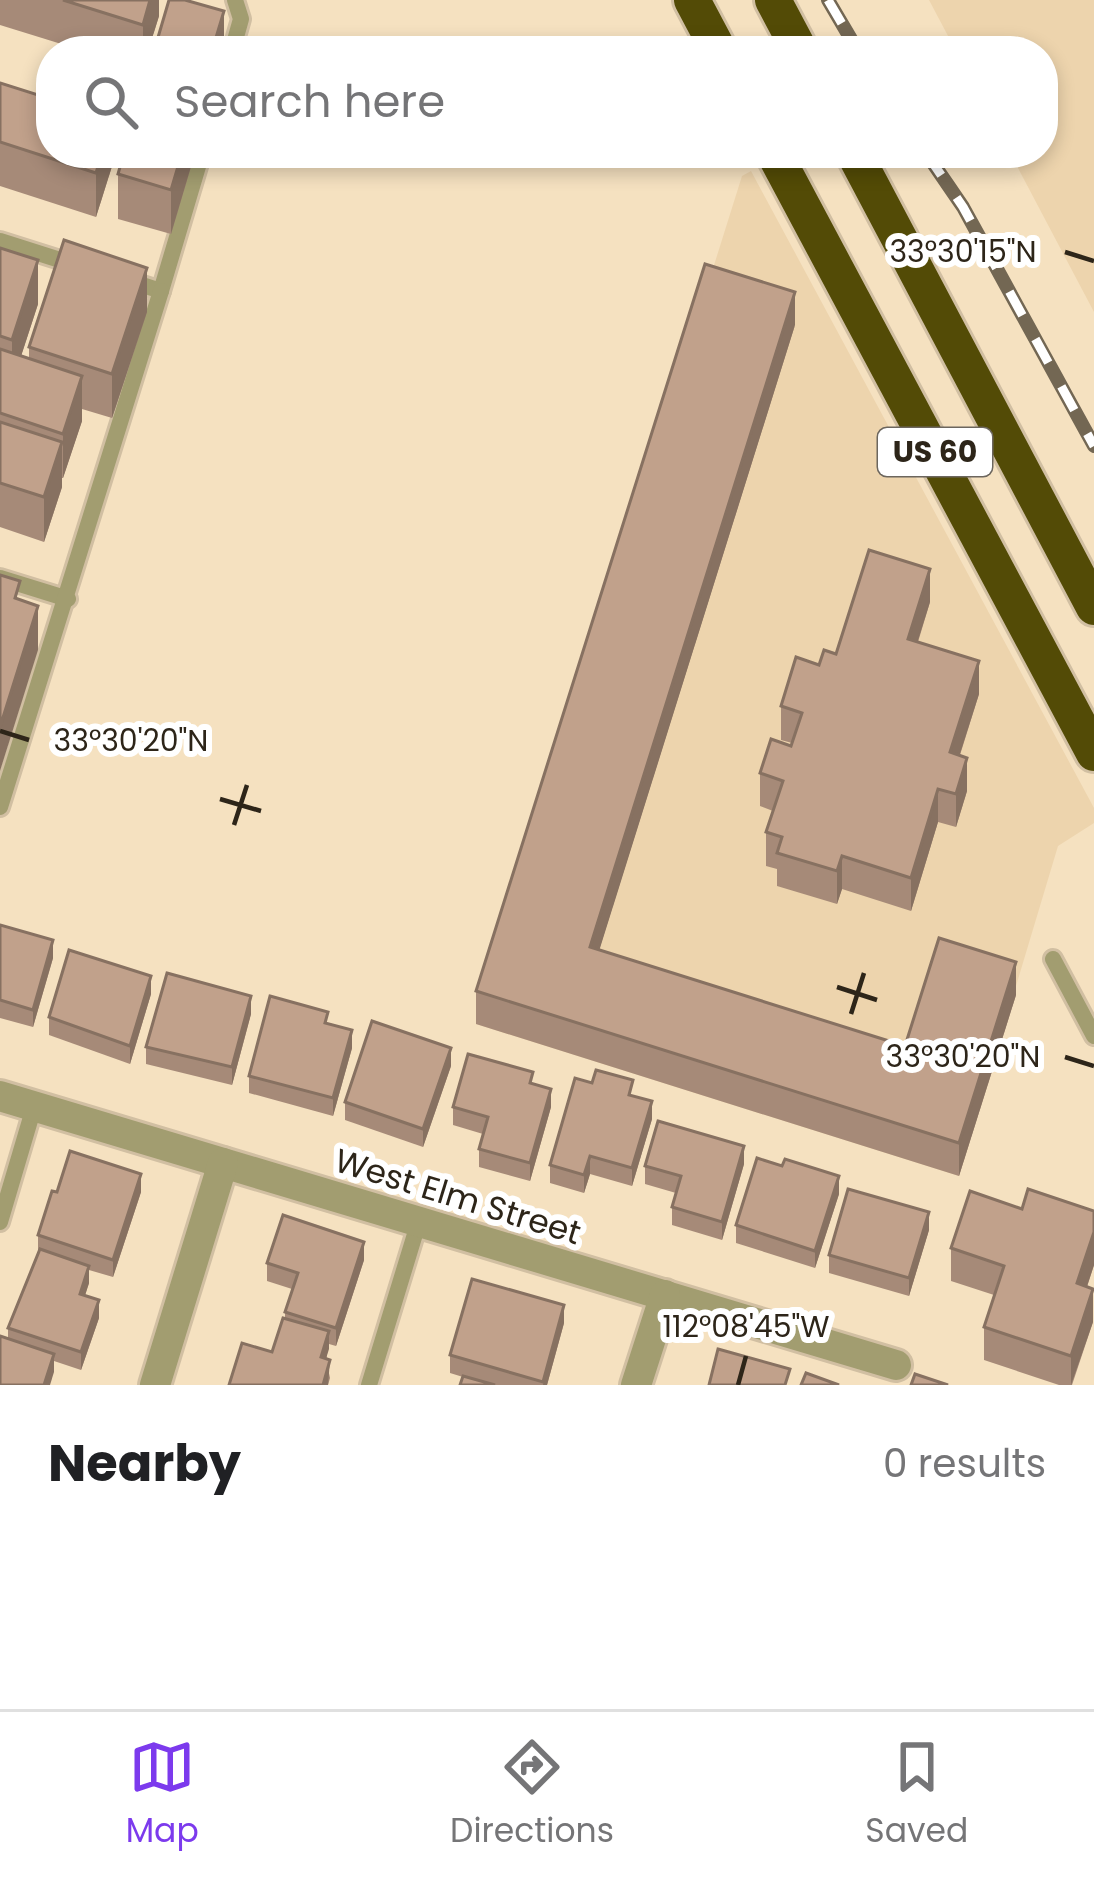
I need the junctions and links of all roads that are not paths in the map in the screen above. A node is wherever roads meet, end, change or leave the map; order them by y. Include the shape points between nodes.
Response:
1 (235, 0) edge
2 (692, 0) edge
3 (773, 0) edge
4 (236, 36) edge
5 (711, 36) edge
6 (792, 36) edge
7 (198, 168) edge
8 (782, 168) edge
9 (862, 168) edge
10 (0, 241) edge
11 (161, 291) junction
12 (0, 578) edge
13 (68, 599) junction
14 (1094, 607) edge
15 (1094, 753) edge
16 (0, 807) edge
17 (1053, 959) dead end
18 (1094, 1036) edge
19 (0, 1096) edge
20 (34, 1107) junction
21 (223, 1163) junction
22 (419, 1221) junction
23 (0, 1222) edge
24 (665, 1295) junction
25 (896, 1365) dead end
26 (155, 1385) edge
27 (369, 1385) edge
28 (636, 1385) edge

1 - 4 lane
2 - 5 highway
3 - 6 highway
7 - 11 lane
8 - 15 highway, US 60
9 - 14 highway, US 60
10 - 11 lane
11 - 13 lane
12 - 13 lane
13 - 16 lane
17 - 18 lane
19 - 20 street, West Elm Street
20 - 21 street, West Elm Street
20 - 23 lane
21 - 22 street, West Elm Street
21 - 26 street
22 - 24 street, West Elm Street
22 - 27 lane
24 - 25 street, West Elm Street
24 - 28 street

